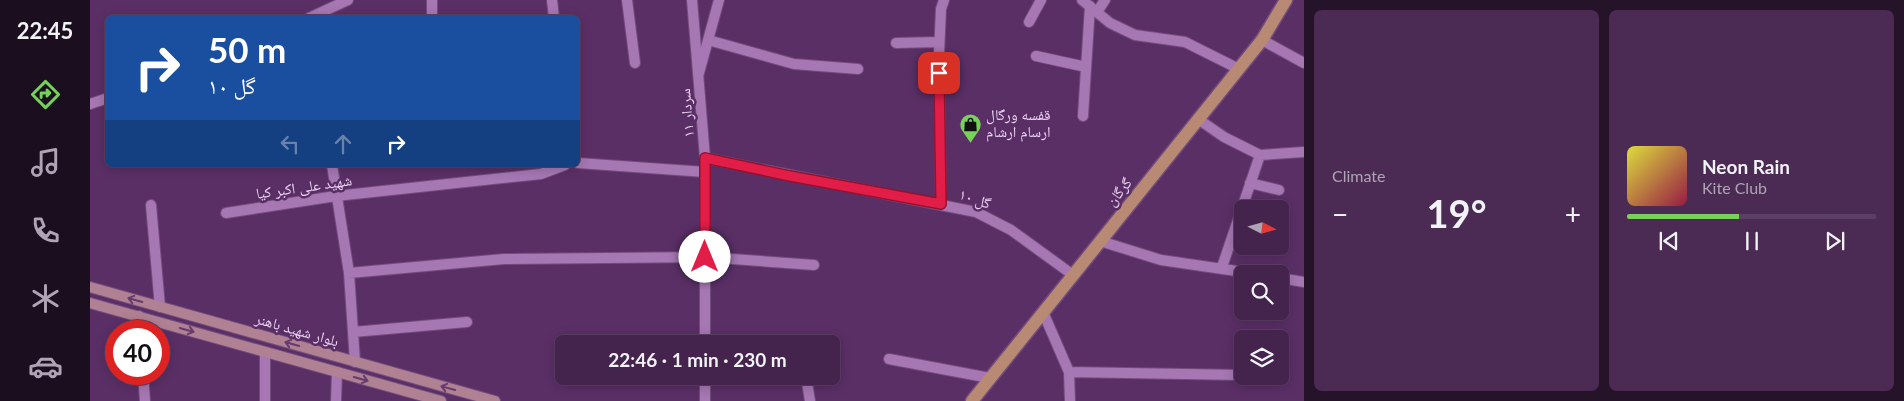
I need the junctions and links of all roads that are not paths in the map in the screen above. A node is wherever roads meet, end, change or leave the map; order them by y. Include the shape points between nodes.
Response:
1 (348, 0) edge
2 (432, 0) edge
3 (552, 0) edge
4 (627, 0) edge
5 (692, 0) edge
6 (719, 0) edge
7 (944, 0) edge
8 (1041, 0) edge
9 (1105, 0) edge
10 (1286, 0) edge
11 (1090, 6) edge
12 (316, 15) edge
13 (432, 15) edge
14 (554, 15) edge
15 (1029, 22) dead end
16 (708, 40) junction
17 (1262, 40) junction
18 (940, 42) junction
19 (896, 44) dead end
20 (1036, 56) dead end
21 (635, 63) dead end
22 (1304, 64) edge
23 (1086, 67) junction
24 (858, 69) dead end
25 (1239, 69) junction
26 (698, 74) junction
27 (105, 99) edge
28 (90, 104) edge
29 (1083, 116) dead end
30 (1198, 119) junction
31 (1304, 152) edge
32 (1260, 155) junction
33 (705, 158) junction
34 (580, 163) edge
35 (332, 167) edge
36 (560, 167) edge
37 (705, 172) junction
38 (1250, 183) junction
39 (1279, 190) dead end
40 (336, 196) junction
41 (941, 204) junction
42 (151, 205) dead end
43 (226, 213) dead end
44 (1100, 241) junction
45 (705, 257) junction
46 (814, 265) dead end
47 (1222, 267) junction
48 (1234, 269) edge
49 (349, 274) junction
50 (1073, 274) junction
51 (1289, 280) edge
52 (1304, 282) edge
53 (90, 287) edge
54 (90, 303) edge
55 (160, 307) junction
56 (1043, 312) junction
57 (139, 316) junction
58 (139, 320) edge
59 (467, 322) dead end
60 (353, 332) junction
61 (705, 335) edge
62 (264, 352) junction
63 (888, 360) dead end
64 (355, 362) junction
65 (337, 372) junction
66 (1069, 372) junction
67 (1234, 375) edge
68 (990, 378) junction
69 (144, 385) edge
70 (705, 385) edge
71 (807, 385) edge
72 (145, 401) edge
73 (265, 401) edge
74 (336, 401) edge
75 (440, 401) edge
76 (495, 401) edge
77 (705, 401) edge
78 (810, 401) edge
79 (972, 401) edge
80 (1070, 401) edge

1 - 12 street
2 - 13 street
3 - 14 street
4 - 21 street
5 - 26 street, سردار ۱۱
6 - 16 street
7 - 18 street
8 - 15 street
9 - 11 street
10 - 17 main road, گرگان
11 - 23 street
11 - 25 street via 1110,23 1135,35 1185,42
16 - 24 street via 794,64
16 - 26 street
17 - 22 street
17 - 25 main road, گرگان
18 - 19 street
18 - 41 street
20 - 23 street
23 - 29 street
25 - 30 main road, گرگان
26 - 33 street, سردار ۱۱
27 - 28 street
30 - 32 street via 1224,138
30 - 44 main road, گرگان
31 - 32 street
32 - 38 street
33 - 37 street, سردار ۱۱
33 - 41 street, گل ۱۰
34 - 37 street
35 - 40 street
36 - 40 street, شهید علی اکبر کیا via 542,174
37 - 45 street, سردار ۱۱
38 - 39 street
38 - 47 street
40 - 43 street, شهید علی اکبر کیا
40 - 49 street
41 - 50 street, گل ۱۰ via 976,212 1011,230
42 - 55 street
44 - 47 street via 1161,260
44 - 50 main road, گرگان
45 - 46 street
45 - 49 street via 504,259
45 - 61 street, سردار ۱۱
47 - 48 street
49 - 60 street
50 - 56 main road, گرگان
51 - 52 street
55 -> 53 main road, بلوار شهید باهنر
54 - 57 main road, بلوار شهید باهنر
64 -> 55 main road, بلوار شهید باهنر
56 - 66 street
56 - 68 main road, گرگان
57 - 58 street
57 -> 62 main road, بلوار شهید باهنر
59 - 60 street
60 - 64 street
62 - 65 main road, بلوار شهید باهنر
62 - 73 street
63 - 68 street
76 -> 64 main road, بلوار شهید باهنر
65 - 74 street
65 -> 75 main road, بلوار شهید باهنر
66 - 67 street
66 - 80 street
68 - 79 main road, گرگان
69 - 72 street
70 - 77 street
71 - 78 street

